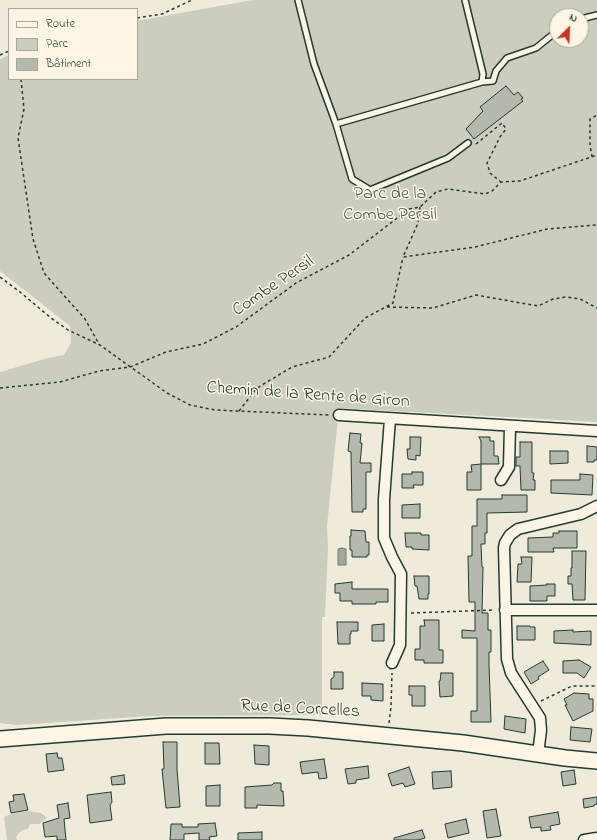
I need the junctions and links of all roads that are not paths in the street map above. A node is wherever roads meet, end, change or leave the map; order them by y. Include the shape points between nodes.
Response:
1 (298, 0) edge
2 (465, 0) edge
3 (549, 37) edge
4 (482, 82) junction
5 (336, 124) junction
6 (468, 143) road end
7 (338, 415) road end
8 (390, 419) junction
9 (510, 426) junction
10 (597, 431) edge
11 (501, 480) dead end
12 (597, 506) edge
13 (505, 610) junction
14 (597, 610) edge
15 (392, 663) road end
16 (0, 739) edge
17 (538, 754) junction
18 (597, 761) edge
19 (597, 838) edge
20 (584, 840) edge

1 - 5 lane via 314,64
2 - 4 lane via 483,74
3 - 4 lane via 536,48 507,58 496,71 493,81
4 - 5 lane
5 - 6 lane via 352,179 370,190 448,158
7 - 8 street, Chemin de la Rente de Giron
8 - 9 street, Chemin de la Rente de Giron
8 - 15 street via 384,538 402,574 400,645
9 - 10 street, Chemin de la Rente de Giron
9 - 11 street via 509,466
12 - 13 street via 581,514 522,527 510,534 504,548
13 - 14 street
13 - 17 street via 508,663 511,673 540,718
16 - 17 main road, Rue de Corcelles via 136,727 270,726 388,735
17 - 18 main road, Rue de Corcelles
19 - 20 street

